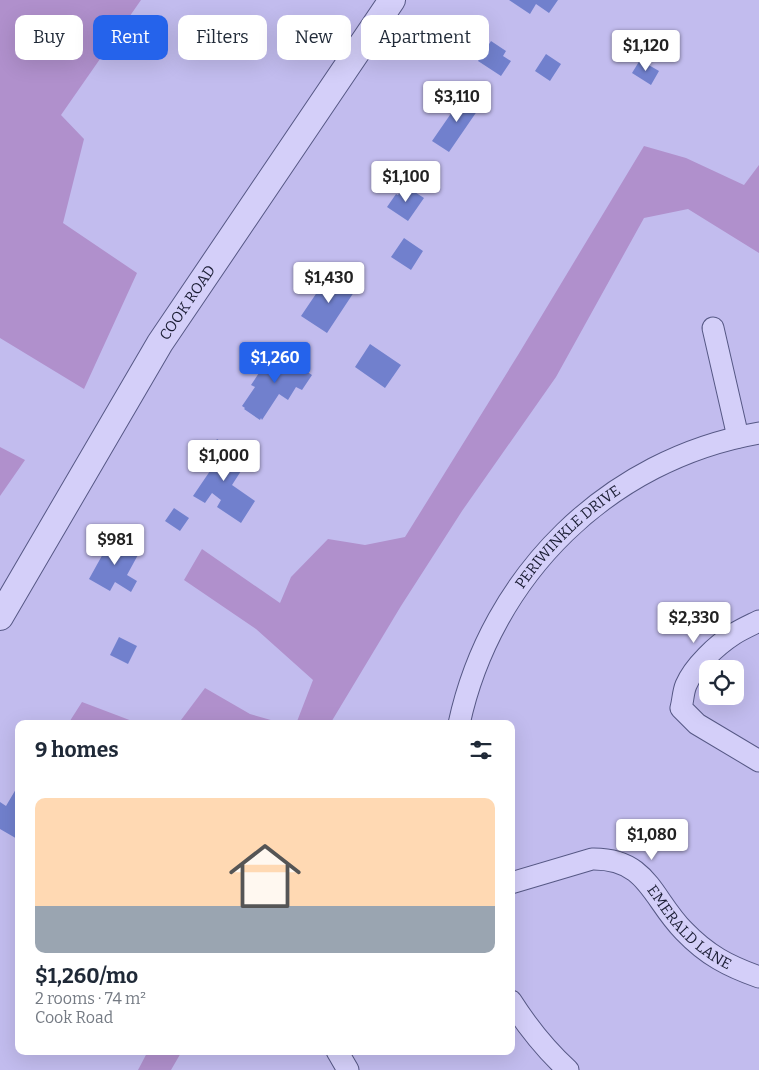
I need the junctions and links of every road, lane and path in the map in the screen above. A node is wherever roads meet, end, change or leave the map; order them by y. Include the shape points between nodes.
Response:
1 (392, 0) edge
2 (713, 328) dead end
3 (749, 435) edge
4 (0, 617) edge
5 (759, 621) edge
6 (461, 720) edge
7 (759, 761) edge
8 (515, 882) edge
9 (759, 977) edge
10 (515, 1007) edge
11 (339, 1055) edge
12 (348, 1070) edge
13 (568, 1070) edge

1 - 4 street, COOK ROAD via 160,343
2 - 3 street
3 - 6 street, PERIWINKLE DRIVE via 692,451 626,483 580,518 545,552 505,608 485,645
5 - 7 street via 734,634 703,660 686,686 681,708 697,724
8 - 9 street, EMERALD LANE via 592,859 613,861 641,876 673,920 696,943 737,970
10 - 13 street via 538,1039
11 - 12 street

